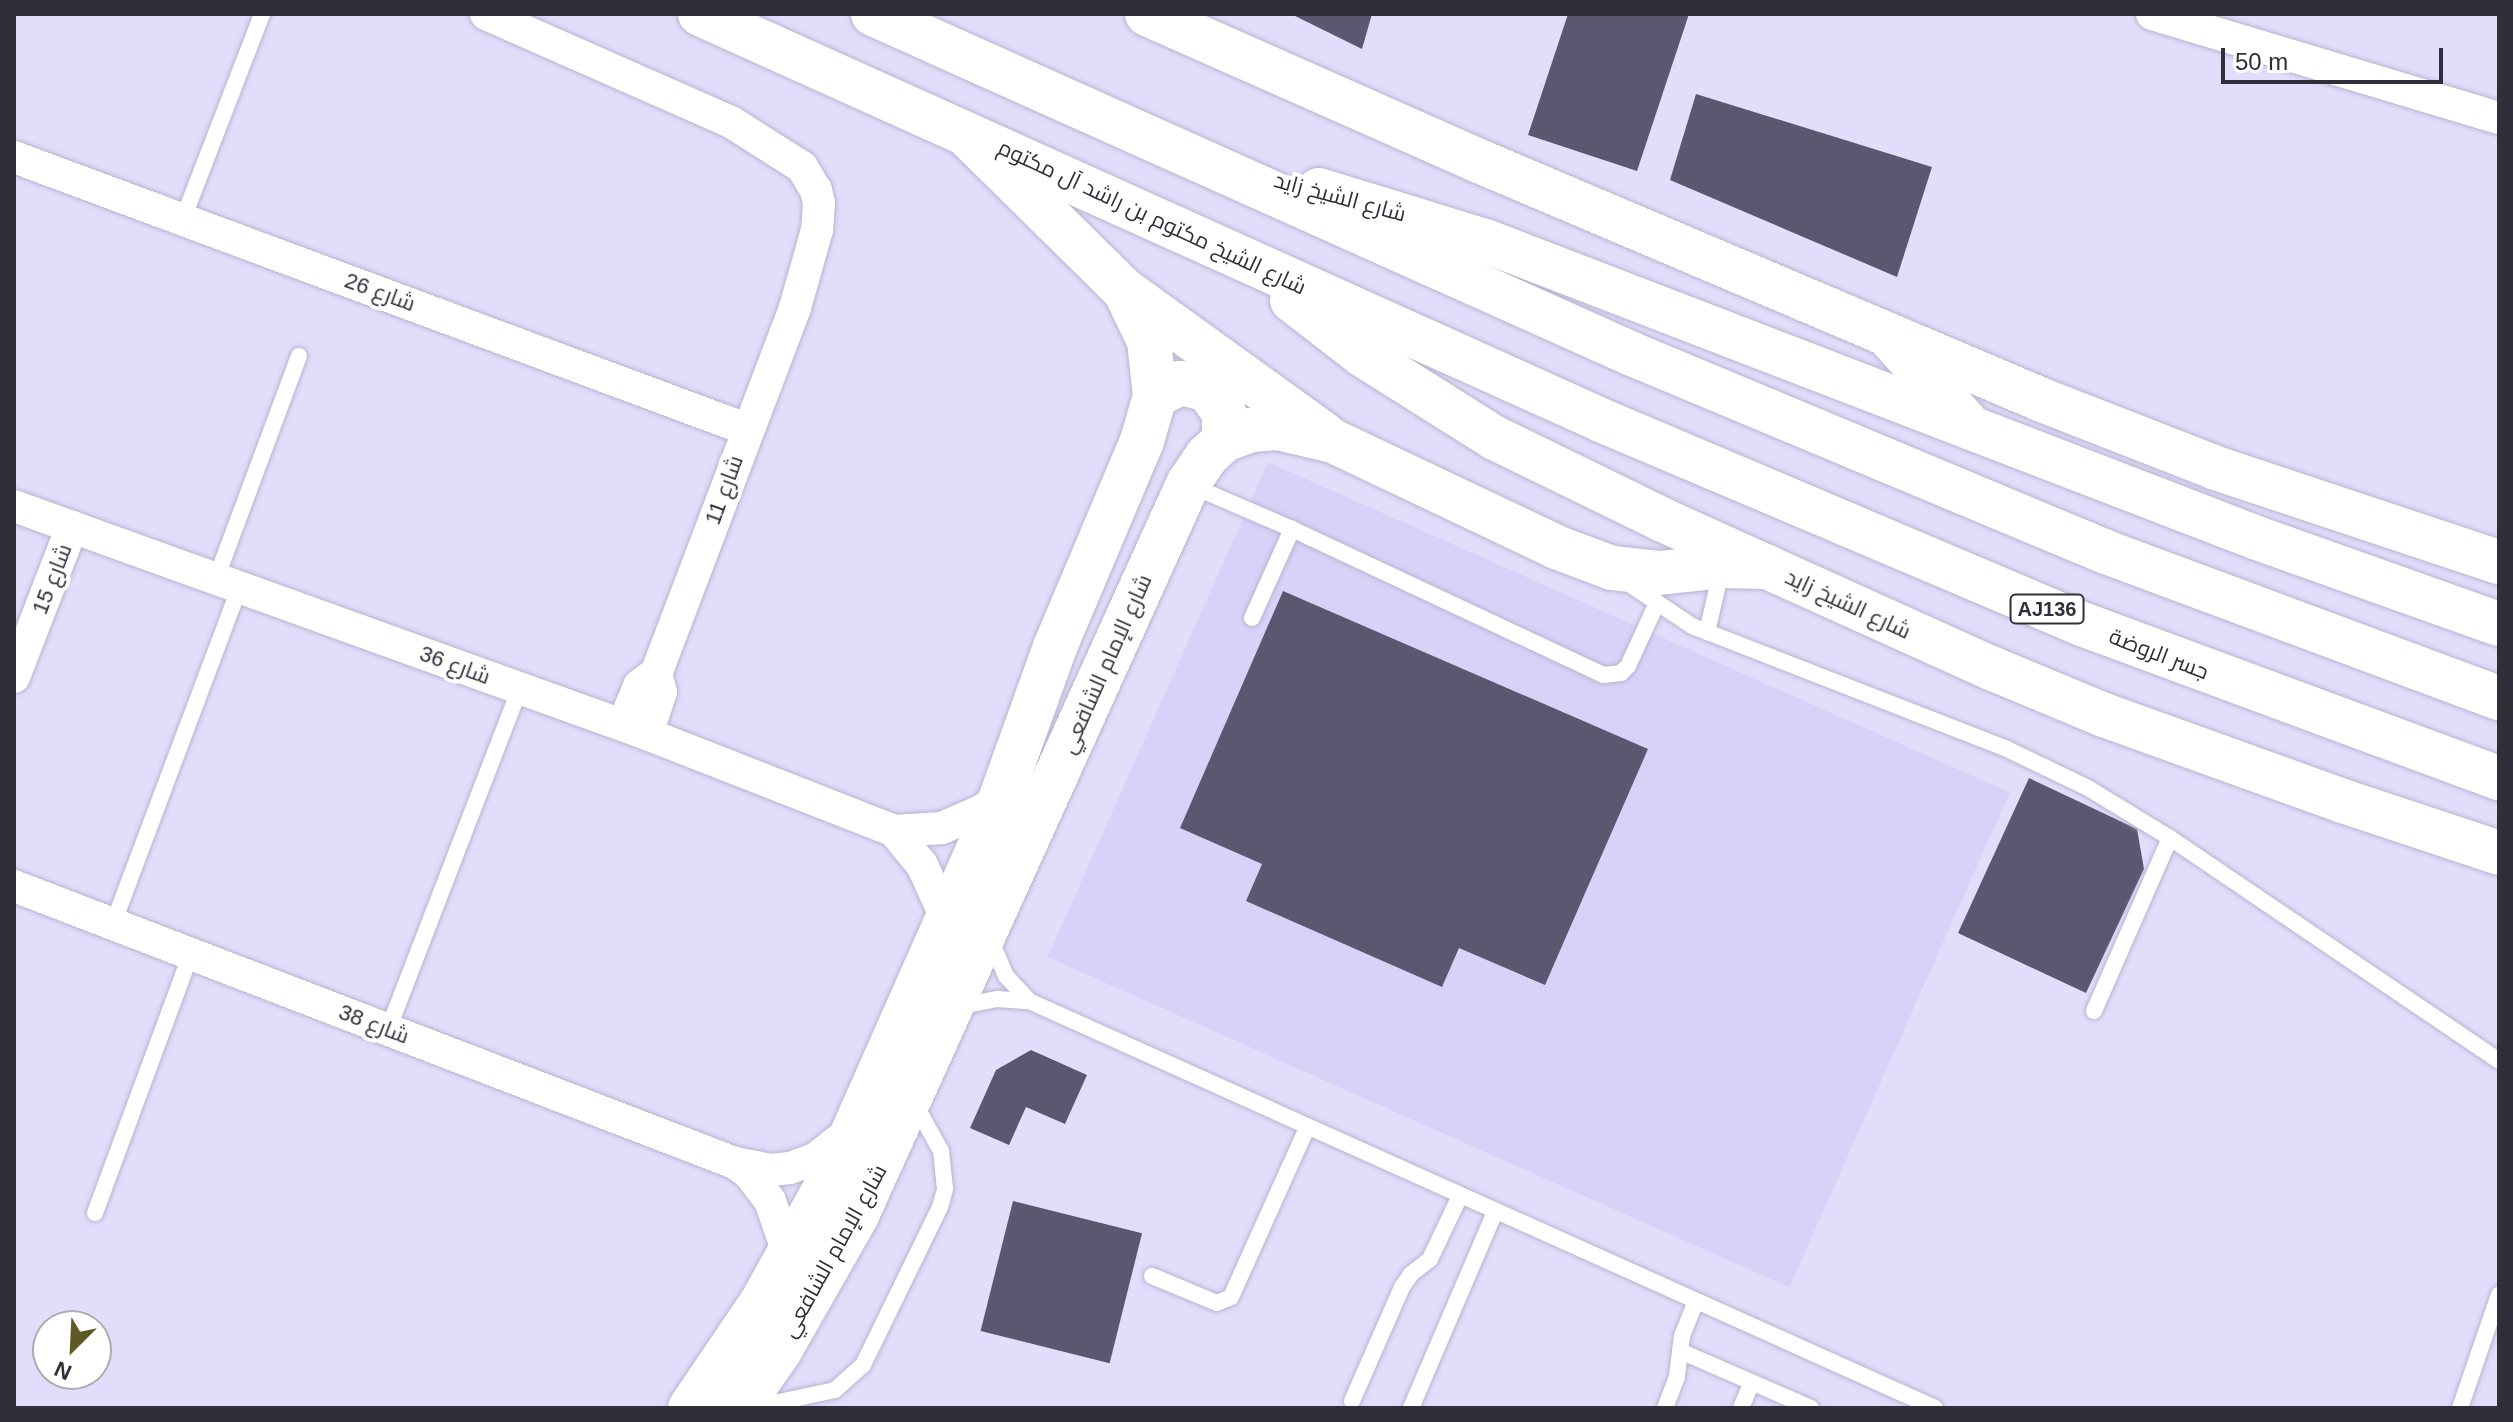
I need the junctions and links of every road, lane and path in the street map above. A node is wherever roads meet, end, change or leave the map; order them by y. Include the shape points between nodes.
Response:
1 (262, 14) edge
2 (486, 14) edge
3 (700, 14) edge
4 (873, 14) edge
5 (1147, 14) edge
6 (2152, 14) edge
7 (2499, 118) edge
8 (961, 129) junction
9 (14, 157) edge
10 (1213, 165) junction
11 (183, 219) junction
12 (1244, 260) junction
13 (1125, 291) junction
14 (1891, 339) junction
15 (299, 356) dead end
16 (1155, 396) junction
17 (1603, 421) joint
18 (1970, 427) junction
19 (746, 429) junction
20 (1224, 440) junction
21 (1333, 441) junction
22 (1188, 484) junction
23 (14, 506) edge
24 (72, 527) junction
25 (1292, 529) junction
26 (2499, 562) edge
27 (1723, 566) junction
28 (1768, 567) junction
29 (1612, 568) junction
30 (228, 583) junction
31 (1656, 605) junction
32 (1252, 618) dead end
33 (2499, 624) edge
34 (1707, 632) junction
35 (14, 677) edge
36 (520, 688) junction
37 (2499, 698) edge
38 (635, 730) junction
39 (2499, 778) edge
40 (1001, 797) junction
41 (894, 831) junction
42 (2170, 838) junction
43 (2487, 852) edge
44 (14, 886) edge
45 (113, 924) junction
46 (968, 925) junction
47 (191, 954) junction
48 (1029, 1001) junction
49 (952, 1009) junction
50 (2094, 1011) dead end
51 (388, 1030) junction
52 (2499, 1061) edge
53 (909, 1106) junction
54 (855, 1125) junction
55 (1307, 1128) junction
56 (735, 1163) junction
57 (1460, 1196) junction
58 (1495, 1212) junction
59 (95, 1213) dead end
60 (785, 1262) junction
61 (1152, 1276) dead end
62 (2499, 1295) edge
63 (1695, 1303) junction
64 (1680, 1351) junction
65 (1752, 1382) junction
66 (1352, 1401) dead end
67 (690, 1408) edge
68 (740, 1408) edge
69 (751, 1408) edge
70 (1411, 1408) edge
71 (1665, 1408) edge
72 (1741, 1408) edge
73 (1811, 1408) edge
74 (1935, 1408) edge
75 (2460, 1408) edge

1 - 11 lane
2 - 19 street, شارع 11 via 731,122 804,147 827,166 841,207 839,222 795,308
3 - 8 main road, شارع الشيخ مكتوم بن راشد آل مكتوم
4 - 10 main road
5 - 14 main road
6 - 7 street
8 - 12 main road, شارع الشيخ مكتوم بن راشد آل مكتوم
8 - 13 main road, شارع الإمام الشافعي
9 - 11 street, شارع 26
10 - 18 main road, شارع الشيخ زايد via 1432,223
10 - 37 main road via 1632,354 2106,552
11 - 19 street, شارع 26
12 - 17 main road, شارع الشيخ مكتوم بن راشد آل مكتوم
12 - 28 main road, شارع الشيخ زايد via 1363,355 1495,438
13 - 16 main road, شارع الإمام الشافعي via 1149,341
13 - 21 main road
14 - 18 main road
14 - 26 main road via 2216,468
15 - 30 lane
16 - 20 main road via 1180,383 1207,389 1224,412
16 - 40 main road, شارع الإمام الشافعي
17 - 39 main road, جسر الروضة / AJ136 via 2096,629
18 - 33 main road, شارع الشيخ زايد
19 - 38 street, شارع 11 via 656,673 661,692
20 - 21 main road via 1278,428
20 - 22 main road, شارع الإمام الشافعي
21 - 29 main road via 1556,547
22 - 25 lane
22 - 46 main road, شارع الإمام الشافعي
23 - 24 street, شارع 36
24 - 30 street, شارع 36
24 - 35 street, شارع 15
25 - 31 lane via 1603,675 1613,676 1628,666
25 - 32 lane
27 - 28 main road
27 - 29 main road via 1659,573
27 - 34 lane
28 - 43 main road, شارع الشيخ زايد via 2104,715
29 - 31 lane
30 - 36 street, شارع 36
30 - 45 lane
31 - 34 lane
34 - 42 lane via 2007,749 2088,788
36 - 38 street, شارع 36
36 - 51 lane
38 - 41 street, شارع 36
40 - 41 street, شارع 36 via 942,828
40 - 46 main road, شارع الإمام الشافعي
41 - 46 street, شارع 36
42 - 50 lane
42 - 52 lane
44 - 45 street, شارع 38
45 - 47 street, شارع 38
46 - 48 lane
46 - 49 main road, شارع الإمام الشافعي
46 - 54 main road, شارع الإمام الشافعي
47 - 51 street, شارع 38
47 - 59 lane
48 - 49 lane via 997,999
48 - 55 lane
49 - 53 main road, شارع الإمام الشافعي
51 - 56 street, شارع 38
53 - 68 main road, شارع الإمام الشافعي via 828,1268
53 - 69 lane via 923,1118 941,1151 945,1189 863,1365 835,1390
54 - 56 street, شارع 38 via 837,1145 790,1168
54 - 60 main road, شارع الإمام الشافعي
55 - 57 lane
55 - 61 lane via 1231,1297 1217,1303
56 - 60 street, شارع 38 via 770,1201 784,1241
57 - 58 lane
57 - 66 lane via 1430,1259 1402,1287
58 - 63 lane
58 - 70 lane
60 - 67 main road, شارع الإمام الشافعي
62 - 75 lane
63 - 64 lane
63 - 74 lane
64 - 65 lane
64 - 71 lane
65 - 72 lane
65 - 73 lane

